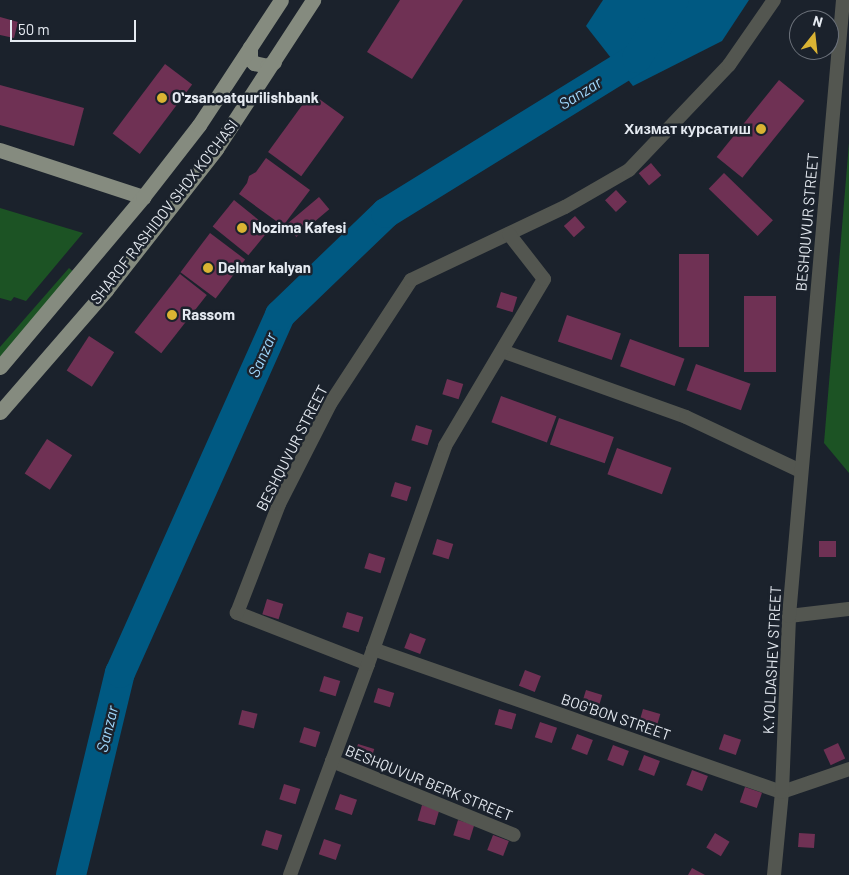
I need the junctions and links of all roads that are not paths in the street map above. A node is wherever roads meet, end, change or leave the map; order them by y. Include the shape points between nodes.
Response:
1 (281, 0) edge
2 (313, 0) edge
3 (774, 0) edge
4 (843, 0) edge
5 (250, 47) junction
6 (274, 62) junction
7 (0, 150) edge
8 (143, 197) junction
9 (509, 234) junction
10 (502, 351) junction
11 (0, 367) edge
12 (0, 412) edge
13 (803, 447) joint
14 (801, 471) junction
15 (849, 609) edge
16 (789, 616) junction
17 (373, 649) junction
18 (368, 664) junction
19 (332, 762) junction
20 (849, 769) edge
21 (782, 792) junction
22 (514, 835) dead end
23 (290, 875) edge
24 (774, 875) edge

1 - 5 main road, SHAROF RASHIDOV SHOX KO'CHASI
2 - 6 main road, SHAROF RASHIDOV SHOX KO'CHASI
3 - 9 street, BESHQUVUR STREET via 729,65 629,170 565,207
4 - 13 street, BESHQUVUR STREET
5 - 6 main road via 250,59 254,63 267,66
5 - 8 main road, SHAROF RASHIDOV SHOX KO'CHASI via 199,125
6 - 12 main road, SHAROF RASHIDOV SHOX KO'CHASI via 216,148 156,228
7 - 8 main road
8 - 11 main road, SHAROF RASHIDOV SHOX KO'CHASI
9 - 10 street via 544,279
9 - 18 street, BESHQUVUR STREET via 412,280 330,404 279,504 237,612
10 - 14 street via 686,417
10 - 17 street via 445,446
13 - 14 street, K.YOLDASHEV STREET
14 - 16 street, K.YOLDASHEV STREET
15 - 16 street
16 - 21 street, K.YOLDASHEV STREET
17 - 18 street
17 - 21 street, BOG'BON STREET
18 - 19 street
19 - 22 street, BESHQUVUR BERK STREET
19 - 23 street
20 - 21 street
21 - 24 street, K.YOLDASHEV STREET

